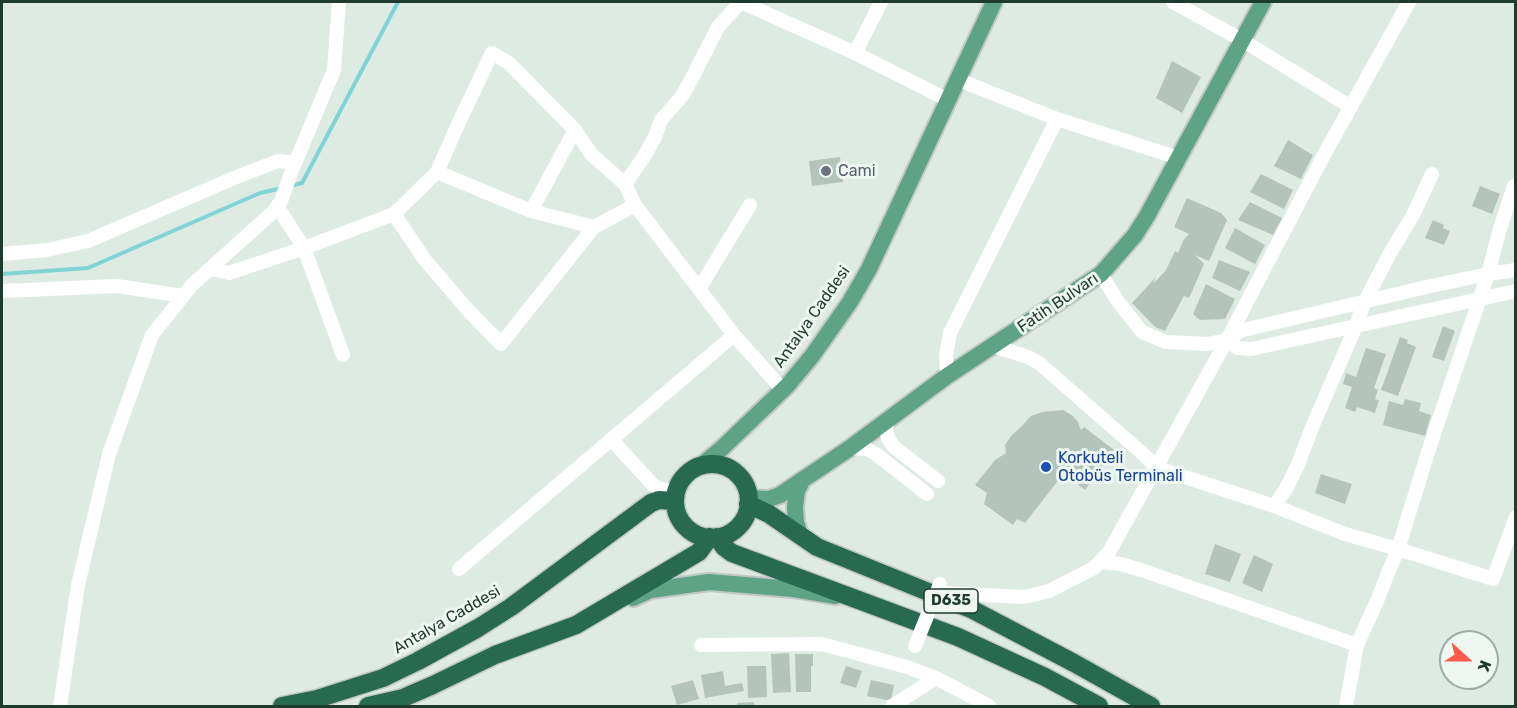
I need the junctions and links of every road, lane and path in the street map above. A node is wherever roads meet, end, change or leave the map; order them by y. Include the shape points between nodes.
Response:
1 (339, 2) edge
2 (741, 2) edge
3 (881, 2) edge
4 (994, 2) edge
5 (1173, 2) edge
6 (1263, 2) edge
7 (1409, 2) edge
8 (1242, 40) junction
9 (855, 53) junction
10 (959, 80) junction
11 (948, 100) junction
12 (1351, 107) junction
13 (1057, 119) junction
14 (575, 130) junction
15 (1179, 158) junction
16 (294, 166) junction
17 (437, 172) junction
18 (1432, 174) dead end
19 (625, 184) junction
20 (1514, 186) dead end
21 (279, 204) junction
22 (635, 205) junction
23 (750, 205) dead end
24 (531, 211) junction
25 (394, 214) junction
26 (594, 227) junction
27 (304, 248) junction
28 (2, 254) edge
29 (209, 269) junction
30 (1515, 270) edge
31 (1101, 274) junction
32 (1488, 274) junction
33 (699, 289) junction
34 (2, 291) edge
35 (1515, 291) edge
36 (183, 296) junction
37 (1479, 299) junction
38 (1364, 303) junction
39 (1356, 327) junction
40 (734, 335) junction
41 (1227, 340) junction
42 (994, 346) junction
43 (343, 355) dead end
44 (947, 376) junction
45 (783, 390) junction
46 (888, 419) junction
47 (611, 439) junction
48 (850, 448) junction
49 (702, 465) junction
50 (1156, 468) junction
51 (803, 479) junction
52 (938, 481) dead end
53 (927, 494) dead end
54 (676, 497) junction
55 (748, 501) junction
56 (1274, 506) junction
57 (1515, 517) edge
58 (800, 535) junction
59 (714, 537) junction
60 (1398, 549) junction
61 (1100, 562) junction
62 (459, 569) dead end
63 (934, 588) junction
64 (859, 600) junction
65 (578, 624) junction
66 (701, 645) dead end
67 (1357, 645) junction
68 (915, 646) dead end
69 (936, 678) junction
70 (60, 706) edge
71 (282, 706) edge
72 (368, 706) edge
73 (891, 706) edge
74 (989, 706) edge
75 (1099, 706) edge
76 (1151, 706) edge
77 (1346, 706) edge

1 - 16 street via 334,70
2 - 9 street
2 - 19 street via 718,27 686,88 661,120 645,155
3 - 9 street
4 - 10 main road, Antalya Caddesi
5 - 8 street
6 - 8 main road, Fatih Bulvarı
7 - 12 street
8 - 12 street
8 - 15 main road, Fatih Bulvarı
9 - 11 street
10 - 11 main road, Antalya Caddesi
10 - 13 street
11 - 45 main road, Antalya Caddesi via 869,269 812,356
12 - 41 street
13 - 15 street
13 - 44 street via 950,333
14 - 17 street via 509,63 492,53
14 - 19 street via 591,154
14 - 24 street
15 - 31 main road, Fatih Bulvarı via 1135,235
16 - 21 street
16 - 28 street via 278,161 88,241
17 - 24 street
17 - 25 street
18 - 38 street
19 - 22 street
20 - 32 street
21 - 27 street
21 - 29 street
22 - 26 street
22 - 33 street
23 - 33 street
24 - 26 street
25 - 26 street via 425,260 501,344
25 - 27 street
27 - 29 street via 230,273
27 - 43 street
29 - 36 street
30 - 32 street
31 - 41 street via 1142,332 1166,342 1208,344
31 - 42 main road, Fatih Bulvarı
32 - 37 street
32 - 38 street
33 - 40 street
34 - 36 street via 117,286
35 - 37 street
36 - 70 street via 152,335 109,454 78,585
37 - 39 street
37 - 60 street
38 - 39 street
38 - 41 street via 1248,329
39 - 41 street via 1251,349 1238,348
39 - 56 street via 1297,467
40 - 45 street
40 - 47 street
41 - 50 street
42 - 44 main road, Fatih Bulvarı
42 - 50 street via 1039,363
44 - 46 main road, Fatih Bulvarı
45 - 49 main road, Antalya Caddesi
46 - 48 main road, Fatih Bulvarı
46 - 52 street via 886,429 894,447
47 - 54 street via 653,485
47 - 62 street
48 - 51 main road, Fatih Bulvarı
48 - 53 street via 876,454
49 - 54 highway via 679,483
49 - 55 highway via 731,469 743,482
50 - 56 street
50 - 61 street
51 - 55 main road, Fatih Bulvarı via 780,495
51 - 58 main road via 795,507
54 - 59 highway, D635 via 677,513 688,528 698,535
54 - 71 highway, Antalya Caddesi via 651,503 511,607 418,661 383,678
55 - 58 highway, D635
55 - 59 highway via 738,526
56 - 60 street via 1345,534
57 - 60 street via 1493,579
58 - 63 highway, D635 via 817,547
59 - 64 highway, D635 via 732,553
59 - 65 highway via 699,552
60 - 67 street
61 - 63 street via 1049,591 1025,597
61 - 67 street via 1144,571
63 - 68 street, bridge
63 - 76 highway, D635
64 - 65 main road via 793,589 709,582 651,590
64 - 75 highway, D635 via 958,637
65 - 72 highway via 495,655 403,698
66 - 69 street via 822,645
67 - 77 street
69 - 73 street
69 - 74 street

